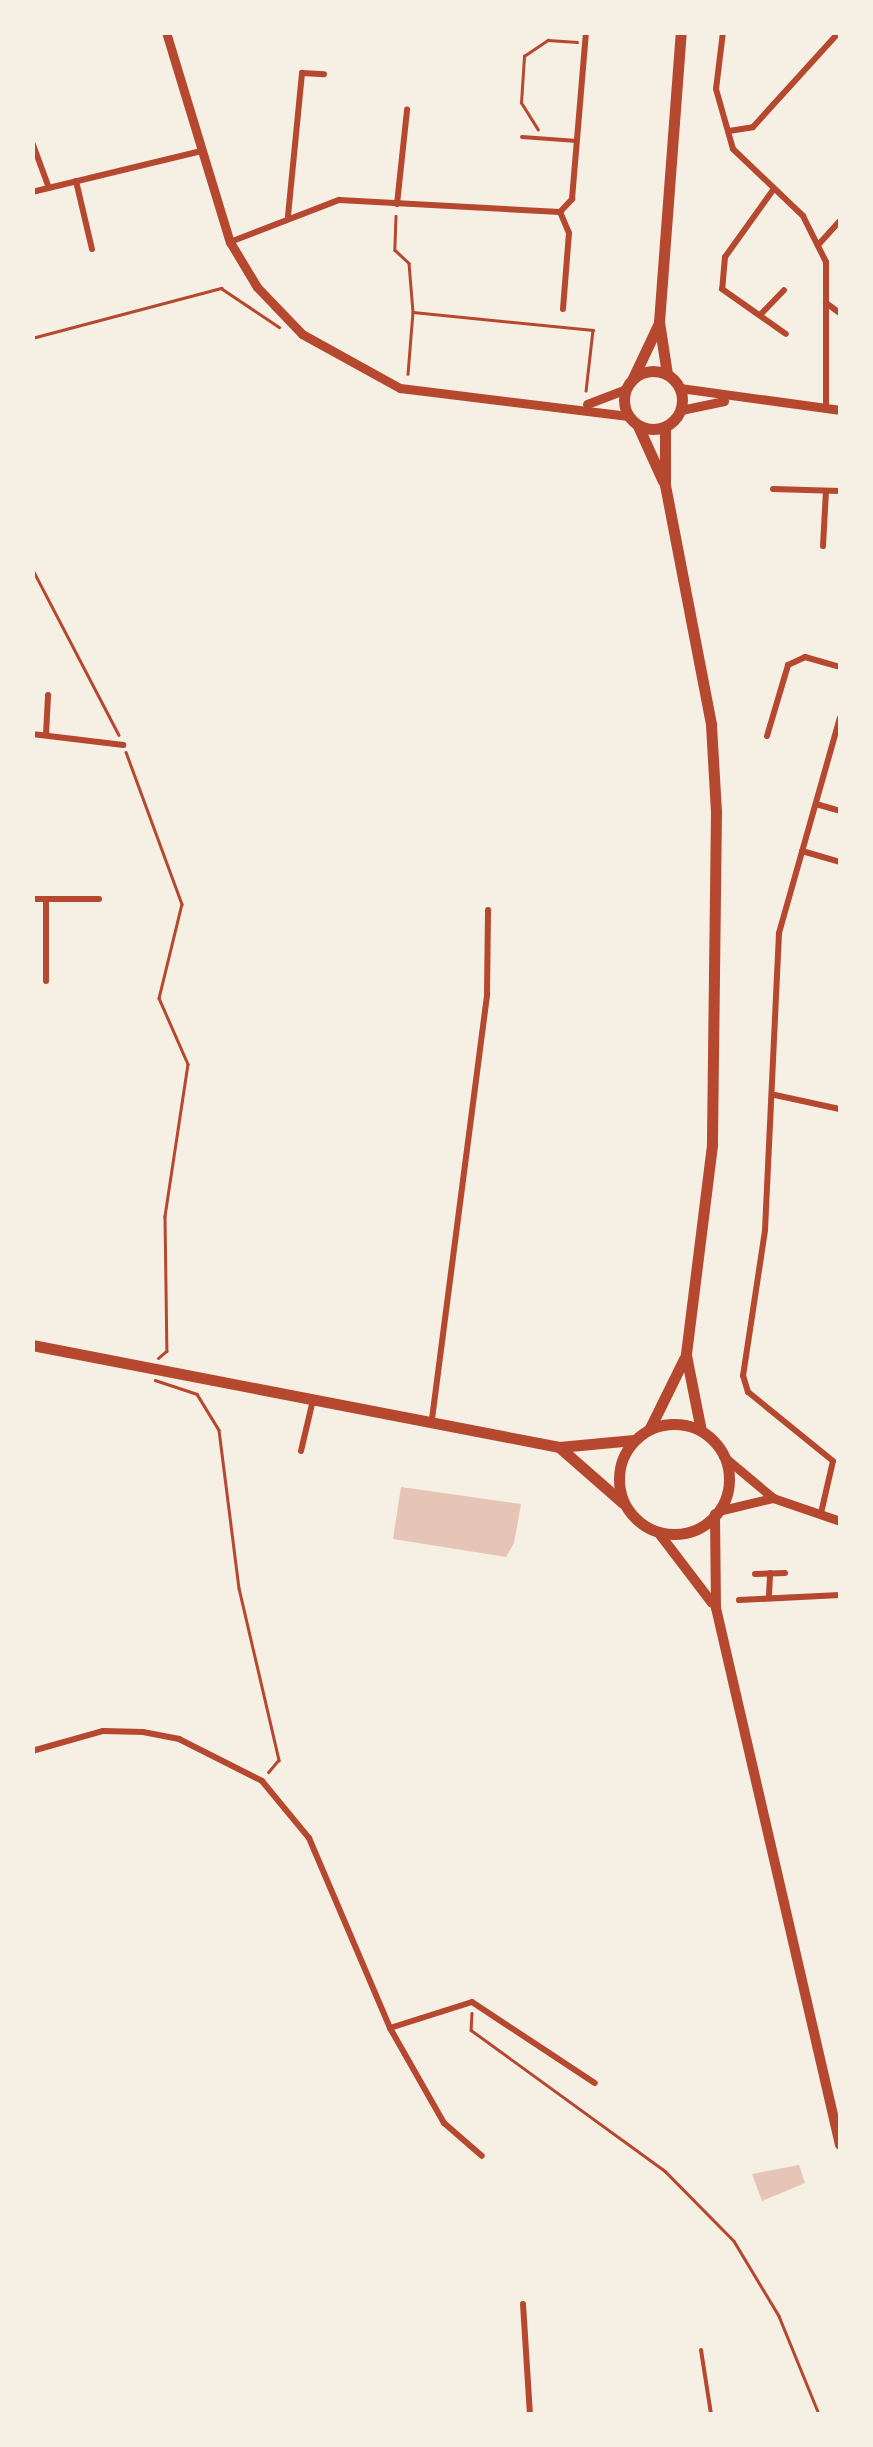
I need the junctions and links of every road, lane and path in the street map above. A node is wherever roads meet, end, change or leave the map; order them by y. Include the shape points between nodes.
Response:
1 (166, 32) edge
2 (586, 32) edge
3 (681, 32) edge
4 (723, 32) edge
5 (839, 32) edge
6 (585, 42) junction
7 (324, 74) dead end
8 (407, 110) dead end
9 (729, 131) junction
10 (522, 137) dead end
11 (544, 139) junction
12 (577, 141) junction
13 (32, 142) edge
14 (197, 152) junction
15 (76, 181) junction
16 (49, 188) junction
17 (773, 190) junction
18 (32, 192) edge
19 (397, 204) junction
20 (560, 212) junction
21 (288, 216) junction
22 (840, 221) edge
23 (230, 242) junction
24 (819, 244) junction
25 (92, 249) dead end
26 (784, 290) dead end
27 (825, 302) junction
28 (563, 310) dead end
29 (413, 312) junction
30 (840, 313) edge
31 (762, 314) junction
32 (660, 322) junction
33 (284, 330) dead end
34 (786, 334) dead end
35 (32, 338) edge
36 (408, 374) dead end
37 (667, 374) junction
38 (629, 383) junction
39 (680, 388) junction
40 (586, 391) dead end
41 (727, 400) junction
42 (584, 405) junction
43 (826, 408) junction
44 (681, 410) junction
45 (840, 410) edge
46 (633, 421) junction
47 (665, 427) junction
48 (665, 485) junction
49 (774, 489) dead end
50 (826, 491) junction
51 (840, 491) edge
52 (823, 546) dead end
53 (32, 568) edge
54 (840, 667) edge
55 (48, 695) dead end
56 (840, 718) edge
57 (32, 734) edge
58 (46, 735) junction
59 (767, 736) dead end
60 (123, 744) junction
61 (816, 804) junction
62 (840, 811) edge
63 (802, 851) junction
64 (840, 862) edge
65 (99, 898) dead end
66 (32, 899) edge
67 (46, 899) junction
68 (488, 910) dead end
69 (46, 981) dead end
70 (775, 1096) junction
71 (840, 1109) edge
72 (32, 1345) edge
73 (686, 1355) junction
74 (159, 1360) dead end
75 (156, 1378) dead end
76 (313, 1400) junction
77 (432, 1419) junction
78 (649, 1429) junction
79 (701, 1431) junction
80 (634, 1440) junction
81 (558, 1446) junction
82 (301, 1451) dead end
83 (723, 1456) junction
84 (773, 1498) junction
85 (624, 1504) junction
86 (716, 1513) junction
87 (820, 1514) junction
88 (840, 1521) edge
89 (658, 1532) junction
90 (770, 1573) junction
91 (786, 1573) dead end
92 (754, 1574) dead end
93 (768, 1595) junction
94 (840, 1595) edge
95 (739, 1600) dead end
96 (716, 1608) junction
97 (32, 1751) edge
98 (262, 1781) junction
99 (472, 2002) junction
100 (390, 2028) junction
101 (595, 2083) dead end
102 (840, 2145) edge
103 (482, 2156) dead end
104 (524, 2304) dead end
105 (701, 2350) dead end
106 (530, 2414) edge
107 (711, 2414) edge
108 (819, 2414) edge

1 - 14 street
2 - 6 street
3 - 32 main road
4 - 9 street via 716,89
5 - 9 street via 753,127
6 - 11 path via 548,40 524,56 521,103
6 - 12 street
7 - 21 street via 302,73
8 - 19 street
9 - 17 street via 733,149
10 - 11 lane
11 - 12 lane
12 - 20 street via 572,199
13 - 16 street
14 - 15 street
14 - 23 street
15 - 16 street
15 - 25 street
16 - 18 street
17 - 24 street
17 - 31 street via 724,256 722,288
19 - 20 street
19 - 21 street via 339,200
19 - 29 path via 395,250 409,263
20 - 28 street via 569,232
21 - 23 street
22 - 24 street
23 - 42 street via 280,312 359,372 454,397
24 - 27 street
26 - 31 street
27 - 30 street
27 - 43 street
29 - 36 path
29 - 40 path via 594,330
31 - 34 street
32 - 37 main road
32 - 38 main road
33 - 35 path via 221,288
37 - 38 main road
37 - 39 main road
38 - 42 street
38 - 46 main road
39 - 41 street
39 - 44 main road
41 - 43 street
41 - 44 street
42 - 46 street
43 - 45 street
44 - 47 main road
46 - 47 main road
46 - 48 main road
47 - 48 main road
48 - 73 main road via 711,725 718,888 712,1144
49 - 50 street
50 - 51 street
50 - 52 street
53 - 60 path
54 - 59 street via 805,657 788,665
55 - 58 street
56 - 61 street
57 - 58 street
58 - 60 street
60 - 74 path via 182,904 159,998 188,1064 164,1216 166,1358
61 - 62 street
61 - 63 street
63 - 64 street
63 - 70 street via 779,933
65 - 67 street
66 - 67 street
67 - 69 street
68 - 77 street via 487,994
70 - 71 street
70 - 87 street via 743,1376 748,1392 833,1461
72 - 76 main road
73 - 78 main road
73 - 79 main road
75 - 98 path via 198,1394 219,1430 239,1588 279,1760
76 - 77 main road
76 - 82 street
77 - 81 main road
78 - 79 main road
78 - 80 main road
79 - 83 main road
80 - 81 main road
80 - 85 main road via 619,1470
81 - 85 main road
83 - 84 street
83 - 86 main road via 728,1484
84 - 86 street
84 - 87 street
85 - 89 main road
86 - 89 main road via 683,1533
86 - 96 main road
87 - 88 street
89 - 96 main road
90 - 91 street
90 - 92 street
90 - 93 street
93 - 94 street
93 - 95 street
96 - 102 main road
97 - 98 street via 103,1731 143,1732 179,1739
98 - 100 street via 309,1838
99 - 100 street
99 - 101 street
99 - 108 path via 471,2030 623,2138 734,2241 779,2316
100 - 103 street via 444,2124
104 - 106 street
105 - 107 lane

